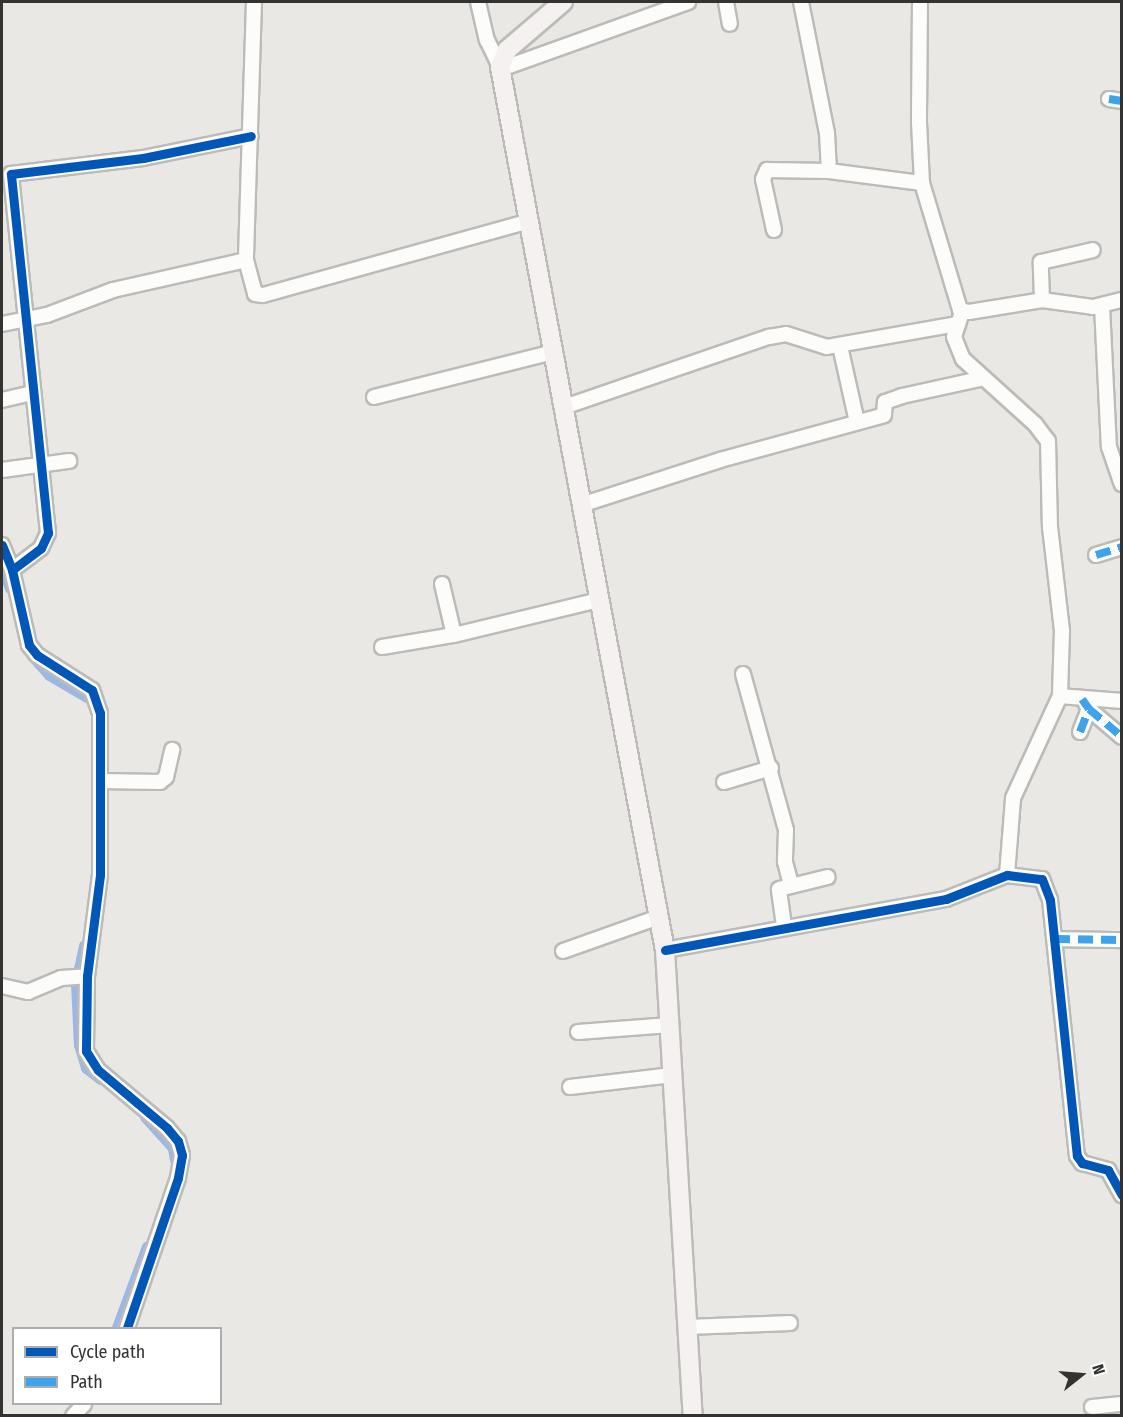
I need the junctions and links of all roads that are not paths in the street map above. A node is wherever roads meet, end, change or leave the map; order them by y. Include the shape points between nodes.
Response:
1 (254, 2) edge
2 (478, 2) edge
3 (563, 2) edge
4 (688, 2) edge
5 (726, 2) edge
6 (801, 2) edge
7 (920, 2) edge
8 (730, 24) dead end
9 (501, 68) junction
10 (250, 136) junction
11 (829, 171) junction
12 (6, 174) edge
13 (922, 183) junction
14 (529, 221) junction
15 (774, 230) dead end
16 (1093, 250) dead end
17 (246, 260) junction
18 (1042, 300) junction
19 (1122, 300) edge
20 (1102, 306) junction
21 (960, 318) junction
22 (24, 320) junction
23 (2, 324) edge
24 (840, 346) junction
25 (553, 352) junction
26 (980, 379) junction
27 (33, 393) junction
28 (374, 397) dead end
29 (2, 400) edge
30 (564, 407) junction
31 (857, 422) junction
32 (69, 461) dead end
33 (41, 464) junction
34 (2, 470) edge
35 (1122, 484) edge
36 (581, 505) junction
37 (2, 545) edge
38 (1122, 547) edge
39 (1096, 555) dead end
40 (12, 570) junction
41 (442, 584) dead end
42 (599, 600) junction
43 (454, 635) junction
44 (382, 647) dead end
45 (742, 674) dead end
46 (1060, 696) junction
47 (1122, 701) edge
48 (1086, 704) junction
49 (1080, 732) dead end
50 (1122, 737) edge
51 (172, 750) dead end
52 (771, 768) junction
53 (101, 781) junction
54 (724, 782) dead end
55 (1007, 875) junction
56 (828, 877) dead end
57 (791, 885) junction
58 (660, 917) junction
59 (784, 926) junction
60 (1055, 939) junction
61 (1122, 940) edge
62 (665, 950) junction
63 (563, 951) dead end
64 (80, 976) junction
65 (2, 986) edge
66 (670, 1025) junction
67 (578, 1032) dead end
68 (672, 1075) junction
69 (570, 1087) dead end
70 (1122, 1195) edge
71 (790, 1323) dead end
72 (128, 1327) edge
73 (688, 1327) junction
74 (1122, 1404) edge
75 (1092, 1407) dead end
76 (693, 1416) edge

1 - 10 street
2 - 9 street via 488,40
3 - 9 main road via 507,50
4 - 9 street
5 - 8 street
6 - 11 street via 827,133
7 - 13 street
9 - 14 main road
10 - 12 street via 143,158
10 - 17 street
11 - 13 street
11 - 15 street via 765,172
12 - 22 street
13 - 21 street
14 - 17 street via 260,296 252,290
14 - 25 main road
16 - 18 street via 1041,262
17 - 22 street via 113,290
18 - 20 street
18 - 21 street
19 - 20 street
20 - 35 street via 1109,447
21 - 24 street
21 - 26 street via 954,337 958,352
22 - 23 street
22 - 27 street
24 - 30 street via 814,346 782,334
24 - 31 street
25 - 28 street
25 - 30 main road
26 - 31 street via 888,400 884,415
26 - 46 street via 1035,424 1048,441 1050,527 1062,631
27 - 29 street
27 - 33 street
30 - 36 main road
31 - 36 street via 720,460
32 - 33 street
33 - 34 street
33 - 40 street via 48,537 41,548
36 - 42 main road
37 - 40 street
38 - 39 street
40 - 53 street via 29,645 96,696
41 - 43 street
42 - 43 street
42 - 58 main road
43 - 44 street
45 - 52 street
46 - 48 street
46 - 55 street via 1012,798
47 - 48 street
48 - 49 street
48 - 50 street
51 - 53 street via 166,777 160,782
52 - 54 street
52 - 57 street via 786,830 785,862
53 - 64 street via 97,913
55 - 59 street via 946,899
55 - 60 street via 1037,877 1044,882
56 - 57 street
57 - 59 street via 779,890
58 - 62 main road
58 - 63 street
59 - 62 street
60 - 61 street
60 - 70 street via 1077,1156 1082,1163 1108,1170
62 - 66 main road
64 - 65 street via 28,992
64 - 72 street via 88,1057 167,1128 178,1141 182,1155 178,1178
66 - 67 street
66 - 68 main road
68 - 69 street
68 - 73 main road
71 - 73 street
73 - 76 main road
74 - 75 street

